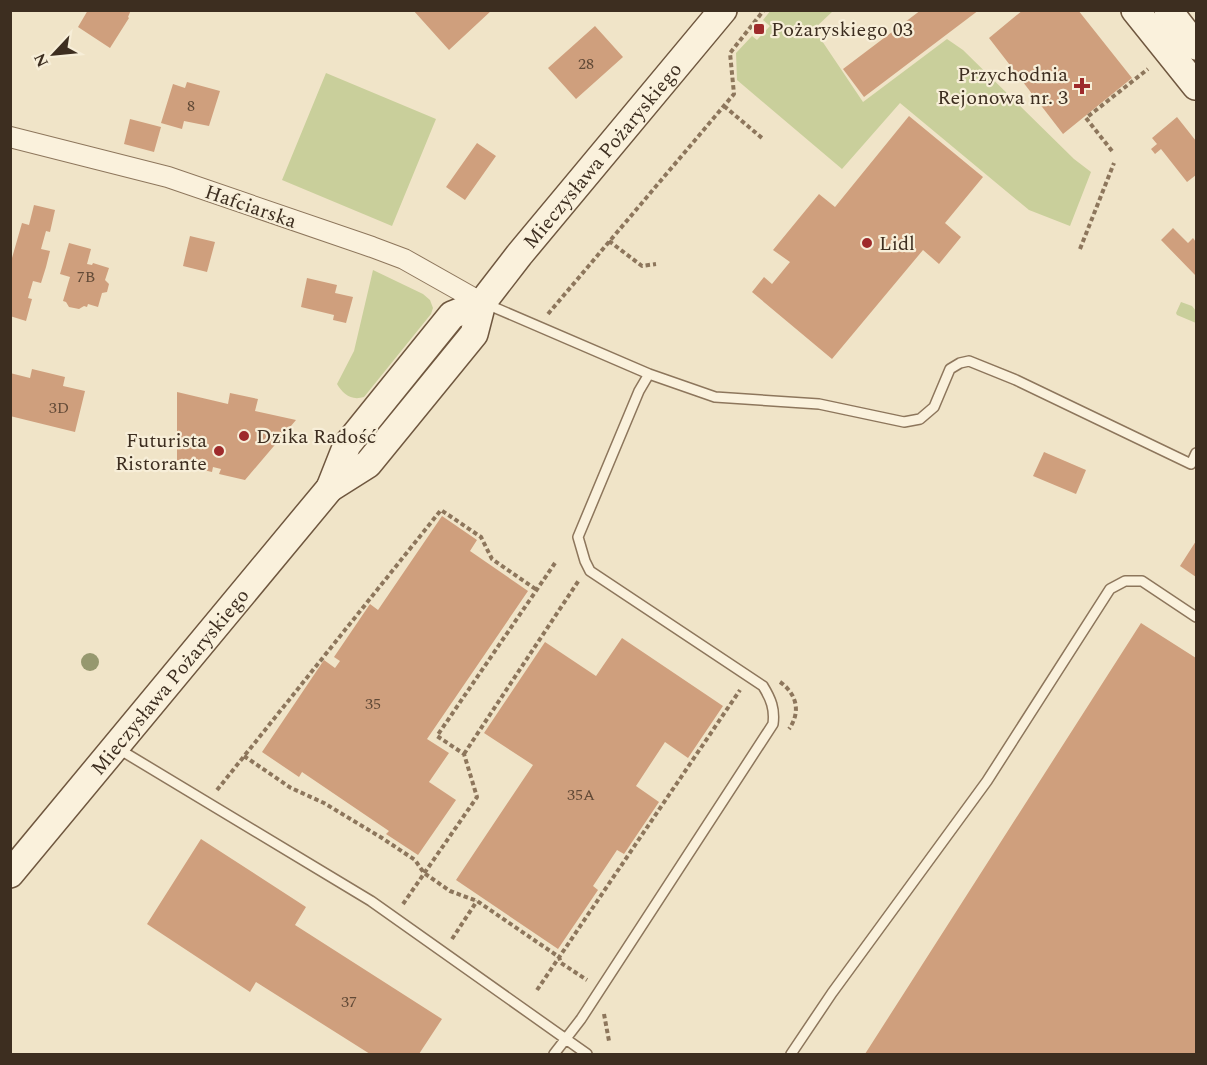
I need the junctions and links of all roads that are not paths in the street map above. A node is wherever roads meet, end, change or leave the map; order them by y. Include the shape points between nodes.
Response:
1 (723, 10) edge
2 (1135, 10) edge
3 (1168, 10) edge
4 (1197, 46) edge
5 (1197, 86) edge
6 (10, 137) edge
7 (482, 303) junction
8 (649, 374) junction
9 (1197, 453) edge
10 (1197, 617) edge
11 (116, 748) junction
12 (10, 874) edge
13 (566, 1039) junction
14 (554, 1054) edge
15 (587, 1054) edge
16 (791, 1054) edge

1 - 7 street, Mieczysława Pożaryskiego
2 - 5 street
3 - 4 street
6 - 7 street, Hafciarska via 168,177 372,247 412,263
7 - 8 lane
7 - 11 street, Mieczysława Pożaryskiego via 474,334 368,464 330,488
8 - 9 lane via 715,398 819,404 904,422 920,418 934,407 950,369 969,361 1191,464
8 - 13 lane via 578,537 585,561 590,571 763,686 771,699 774,724
10 - 16 lane via 1142,581 1125,581 1110,589 987,781
11 - 12 street, Mieczysława Pożaryskiego
11 - 13 lane via 371,901
13 - 14 lane
13 - 15 lane

